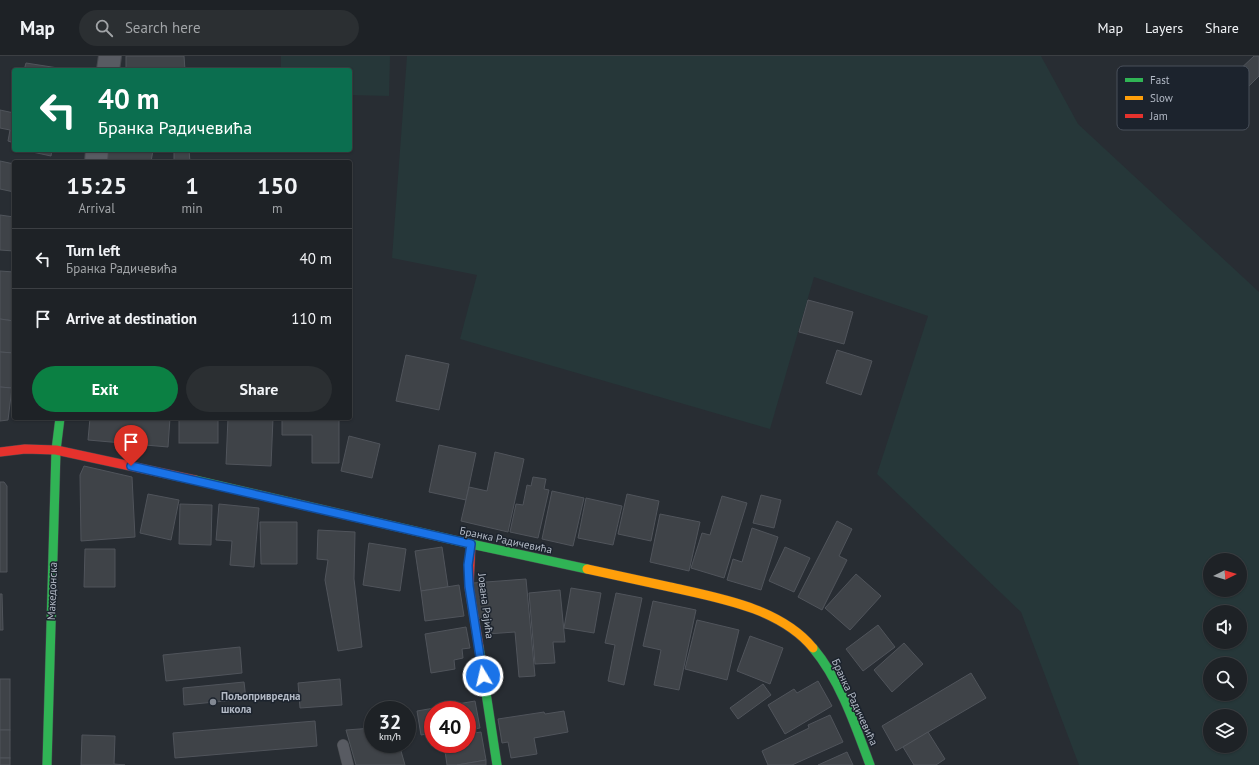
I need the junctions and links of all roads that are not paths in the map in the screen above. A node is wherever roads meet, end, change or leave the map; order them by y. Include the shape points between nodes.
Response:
1 (110, 56) edge
2 (108, 68) edge
3 (60, 420) edge
4 (56, 450) junction
5 (0, 452) edge
6 (471, 544) junction
7 (342, 745) dead end
8 (47, 765) edge
9 (348, 765) edge
10 (498, 765) edge
11 (870, 765) edge

1 - 2 street
3 - 4 street, Македонска
4 - 5 street, Бранка Радичевића via 25,449
4 - 6 street, Бранка Радичевића
4 - 8 street, Македонска
6 - 10 street, Јована Рајића via 469,586
6 - 11 street, Бранка Радичевића via 706,595 758,610 789,626 804,637 832,675
7 - 9 lane

